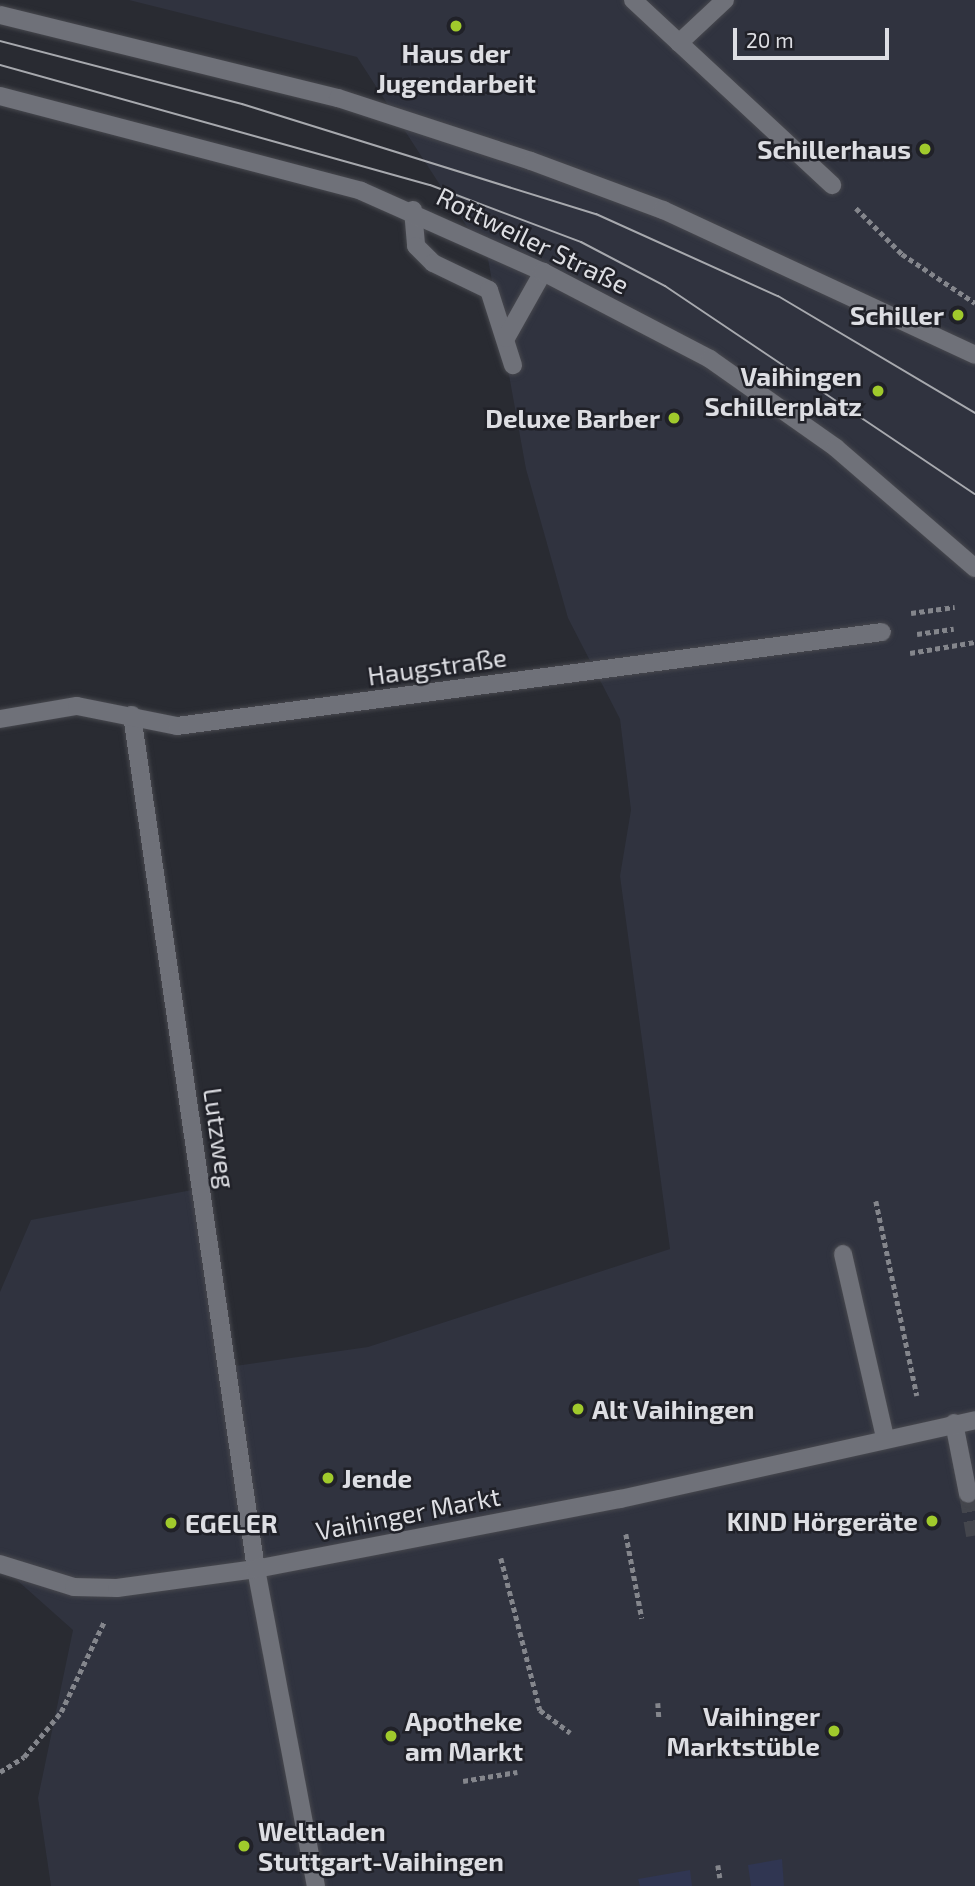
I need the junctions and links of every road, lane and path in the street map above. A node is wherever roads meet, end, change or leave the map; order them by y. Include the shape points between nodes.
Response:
1 (633, 0) edge
2 (725, 0) edge
3 (0, 15) edge
4 (679, 43) junction
5 (0, 96) edge
6 (832, 185) joint
7 (413, 210) junction
8 (543, 272) junction
9 (975, 303) edge
10 (506, 338) junction
11 (975, 355) edge
12 (513, 365) dead end
13 (975, 568) edge
14 (955, 607) dead end
15 (902, 615) dead end
16 (954, 629) dead end
17 (882, 632) dead end
18 (903, 636) dead end
19 (975, 642) edge
20 (900, 646) dead end
21 (132, 715) junction
22 (0, 719) edge
23 (876, 1201) dead end
24 (844, 1254) dead end
25 (975, 1420) edge
26 (954, 1423) junction
27 (924, 1429) junction
28 (885, 1437) junction
29 (968, 1494) dead end
30 (620, 1499) junction
31 (492, 1524) junction
32 (0, 1564) edge
33 (256, 1569) junction
34 (117, 1588) junction
35 (642, 1619) dead end
36 (658, 1703) dead end
37 (659, 1717) dead end
38 (570, 1733) dead end
39 (0, 1772) edge
40 (517, 1772) dead end
41 (463, 1781) dead end
42 (718, 1865) dead end
43 (720, 1878) dead end
44 (316, 1886) edge

1 - 4 street
2 - 4 street
3 - 11 street via 338,98 531,161 663,210
4 - 6 street
5 - 7 street, Rottweiler Straße via 220,149
6 - 9 path via 902,254
7 - 8 street, Rottweiler Straße
7 - 10 street via 416,246 433,262 489,290
8 - 10 street
8 - 13 street, Rottweiler Straße via 710,359 836,448
10 - 12 street
14 - 15 path
16 - 18 path
17 - 21 street, Haugstraße via 177,726
19 - 20 path via 907,653
21 - 22 street, Haugstraße via 77,706
21 - 33 street, Lutzweg
23 - 27 path
24 - 28 street
25 - 26 street, Vaihinger Markt
26 - 27 street, Vaihinger Markt
26 - 29 street
27 - 28 street, Vaihinger Markt
28 - 30 street, Vaihinger Markt
30 - 31 street, Vaihinger Markt
30 - 35 path
31 - 33 street, Vaihinger Markt
31 - 38 path via 540,1710
32 - 34 street, Vaihinger Markt via 74,1587
33 - 34 street, Vaihinger Markt
33 - 44 street
34 - 39 path via 61,1713 24,1757
36 - 37 path
40 - 41 path
42 - 43 path

